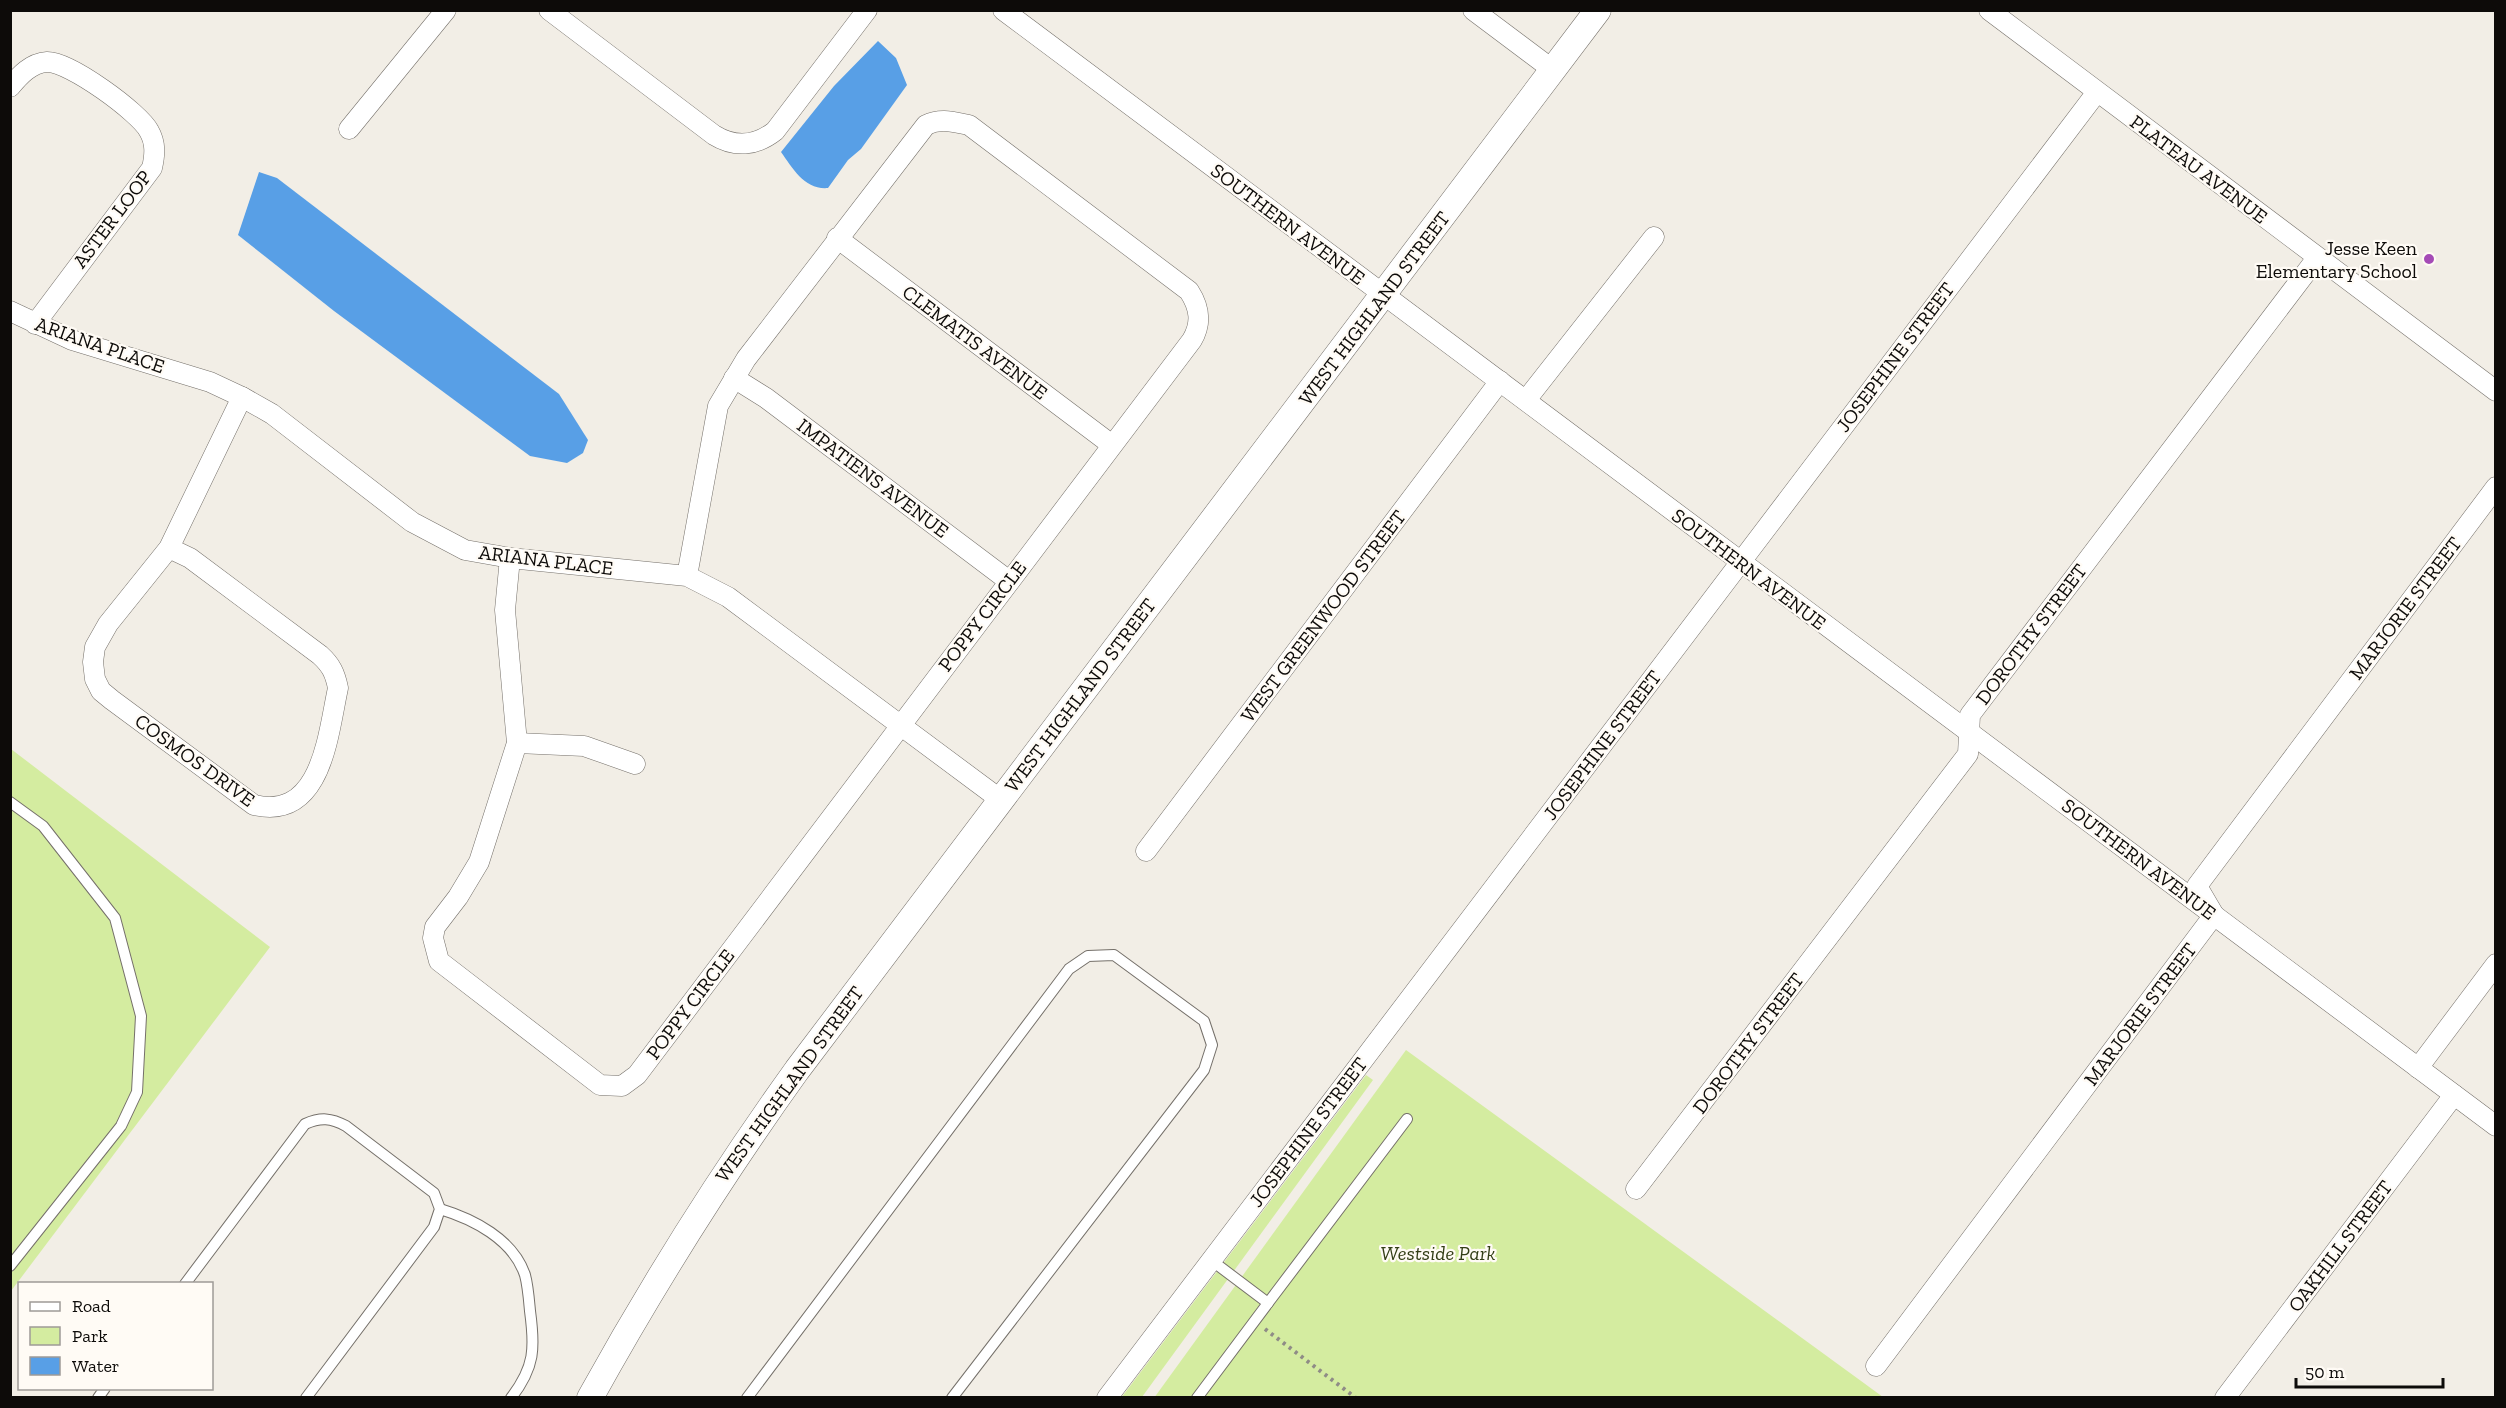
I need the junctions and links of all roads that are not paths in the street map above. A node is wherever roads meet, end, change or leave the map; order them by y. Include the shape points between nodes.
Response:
1 (446, 10) edge
2 (549, 10) edge
3 (867, 10) edge
4 (1003, 10) edge
5 (1473, 10) edge
6 (1598, 10) edge
7 (1989, 10) edge
8 (1552, 70) junction
9 (10, 87) edge
10 (2097, 92) junction
11 (349, 129) dead end
12 (1654, 237) dead end
13 (837, 238) junction
14 (2317, 258) junction
15 (1384, 296) junction
16 (10, 311) edge
17 (35, 324) junction
18 (734, 378) junction
19 (1500, 381) junction
20 (2496, 391) edge
21 (242, 397) junction
22 (1526, 400) junction
23 (1112, 445) junction
24 (2496, 487) edge
25 (169, 548) junction
26 (510, 558) junction
27 (1740, 562) junction
28 (687, 576) junction
29 (1009, 581) junction
30 (900, 724) junction
31 (1970, 734) junction
32 (517, 743) junction
33 (634, 764) dead end
34 (1001, 800) junction
35 (10, 802) edge
36 (1146, 851) dead end
37 (2214, 915) junction
38 (2496, 964) edge
39 (2418, 1068) junction
40 (2454, 1095) junction
41 (1407, 1119) dead end
42 (2496, 1126) edge
43 (1636, 1189) dead end
44 (440, 1209) junction
45 (1211, 1260) junction
46 (10, 1266) edge
47 (186, 1282) edge
48 (1268, 1303) junction
49 (1876, 1366) dead end
50 (306, 1398) edge
51 (511, 1398) edge
52 (590, 1398) edge
53 (747, 1398) edge
54 (952, 1398) edge
55 (1107, 1398) edge
56 (1197, 1398) edge
57 (2226, 1398) edge

1 - 11 street
2 - 3 street via 714,135 735,144 764,140 775,131
4 - 15 street, SOUTHERN AVENUE
5 - 8 street
6 - 8 street, WEST HIGHLAND STREET
7 - 10 street, PLATEAU AVENUE
8 - 15 street, WEST HIGHLAND STREET
9 - 17 street, ASTER LOOP via 32,66 48,62 64,65 88,78 144,123 154,142 152,168
10 - 14 street, PLATEAU AVENUE
10 - 27 street, JOSEPHINE STREET
12 - 22 street
13 - 18 street, POPPY CIRCLE
13 - 23 street, CLEMATIS AVENUE
13 - 23 street, POPPY CIRCLE via 918,133 936,121 969,125 1189,291 1196,302 1198,329
14 - 20 street, PLATEAU AVENUE
14 - 31 street, DOROTHY STREET via 1970,715
15 - 19 street, SOUTHERN AVENUE
15 - 34 street, WEST HIGHLAND STREET
16 - 17 street, ARIANA PLACE
17 - 21 street, ARIANA PLACE via 99,349 210,382
18 - 28 street, POPPY CIRCLE via 714,418
18 - 29 street, IMPATIENS AVENUE
19 - 22 street, SOUTHERN AVENUE
19 - 36 street, WEST GREENWOOD STREET
21 - 25 street, COSMOS DRIVE
21 - 26 street, ARIANA PLACE via 272,414 412,522 465,550
22 - 27 street, SOUTHERN AVENUE
23 - 29 street, POPPY CIRCLE
24 - 37 street, MARJORIE STREET via 2197,886
25 - 25 street, COSMOS DRIVE via 108,624 93,662 95,679 112,700 254,806 279,808 306,791 323,760 338,688 333,670 320,655 190,558
26 - 28 street, ARIANA PLACE
26 - 32 street, POPPY CIRCLE via 505,610
27 - 31 street, SOUTHERN AVENUE
27 - 45 street, JOSEPHINE STREET
28 - 30 street, ARIANA PLACE via 735,602
29 - 30 street, POPPY CIRCLE
30 - 32 street, POPPY CIRCLE via 636,1075 622,1086 612,1088 600,1085 439,961 435,951 435,927 479,862
30 - 34 street, ARIANA PLACE
31 - 37 street, SOUTHERN AVENUE
31 - 43 street, DOROTHY STREET via 1968,754
32 - 33 street via 584,746
34 - 52 street, WEST HIGHLAND STREET via 726,1170 643,1302
35 - 46 lane via 43,826 116,918 141,1016 137,1092 121,1126
37 - 39 street, SOUTHERN AVENUE
37 - 49 street, MARJORIE STREET
38 - 39 street
39 - 40 street, SOUTHERN AVENUE
40 - 42 street, SOUTHERN AVENUE
40 - 57 street, OAKHILL STREET
41 - 48 lane
44 - 47 lane via 434,1193 381,1152 346,1126 318,1118 305,1124
44 - 50 lane via 434,1227
44 - 51 lane via 464,1217 503,1243 525,1275 534,1351 528,1371
45 - 48 lane
45 - 55 street, JOSEPHINE STREET
48 - 56 lane
53 - 54 lane via 1069,969 1088,956 1114,955 1204,1021 1212,1045 1204,1070

